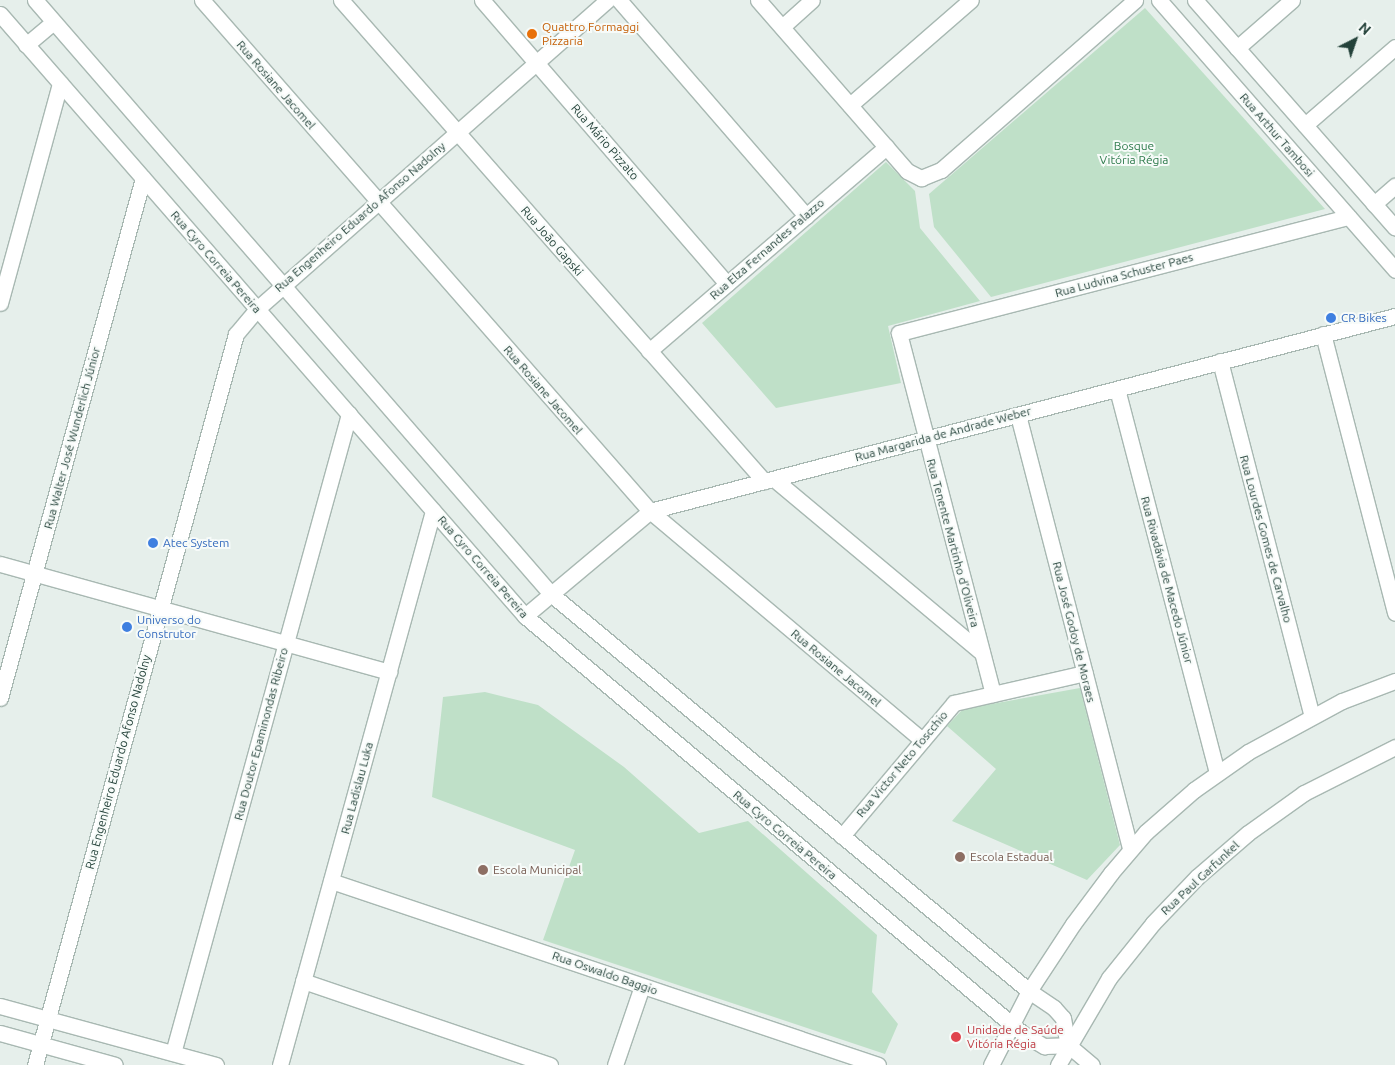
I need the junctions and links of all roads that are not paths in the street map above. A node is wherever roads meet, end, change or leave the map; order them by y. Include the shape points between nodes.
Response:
1 (35, 0) edge
2 (202, 0) edge
3 (341, 0) edge
4 (482, 0) edge
5 (607, 0) edge
6 (619, 0) edge
7 (758, 0) edge
8 (812, 0) edge
9 (971, 0) edge
10 (1136, 0) edge
11 (1159, 0) edge
12 (1195, 0) edge
13 (1292, 0) edge
14 (0, 14) edge
15 (54, 22) junction
16 (782, 27) junction
17 (26, 45) junction
18 (1395, 47) edge
19 (1237, 48) junction
20 (536, 63) junction
21 (60, 83) junction
22 (850, 105) junction
23 (1305, 125) junction
24 (457, 132) junction
25 (886, 147) junction
26 (143, 178) junction
27 (1395, 186) edge
28 (378, 201) junction
29 (1374, 204) junction
30 (806, 216) junction
31 (1348, 217) junction
32 (1395, 228) edge
33 (1395, 270) edge
34 (727, 284) junction
35 (283, 285) junction
36 (0, 302) edge
37 (257, 308) junction
38 (1395, 316) edge
39 (899, 333) joint
40 (1323, 334) junction
41 (649, 351) junction
42 (1220, 362) junction
43 (1116, 389) junction
44 (349, 414) junction
45 (1018, 415) junction
46 (926, 438) junction
47 (769, 480) junction
48 (433, 511) junction
49 (650, 511) junction
50 (0, 564) edge
51 (34, 574) junction
52 (551, 594) junction
53 (160, 609) junction
54 (1395, 613) edge
55 (525, 616) junction
56 (286, 644) junction
57 (982, 653) junction
58 (389, 672) junction
59 (1085, 673) junction
60 (1395, 681) edge
61 (993, 694) junction
62 (0, 698) edge
63 (1312, 716) junction
64 (922, 740) junction
65 (1395, 747) edge
66 (1217, 772) junction
67 (842, 836) junction
68 (1130, 849) junction
69 (331, 881) junction
70 (304, 982) junction
71 (642, 986) junction
72 (1029, 991) junction
73 (0, 1006) edge
74 (47, 1019) junction
75 (1011, 1024) junction
76 (0, 1034) edge
77 (40, 1045) junction
78 (1068, 1045) junction
79 (173, 1053) junction
80 (35, 1065) edge
81 (115, 1065) edge
82 (216, 1065) edge
83 (280, 1065) edge
84 (550, 1065) edge
85 (616, 1065) edge
86 (878, 1065) edge
87 (992, 1065) edge
88 (1058, 1065) edge
89 (1092, 1065) edge

1 - 15 street
2 - 28 street, Rua Rosiane Jacomel
3 - 24 street, Rua João Gapski
4 - 20 street, Rua Mário Pizzato
5 - 20 street, Rua Engenheiro Eduardo Afonso Nadolny
6 - 30 street
7 - 16 street
8 - 16 street
9 - 22 street
10 - 25 street via 941,170 921,178 910,174
11 - 31 street, Rua Arthur Tambosi
12 - 19 street
13 - 19 street
14 - 17 street, Rua Cyro Correia Pereira
15 - 17 street
15 - 35 street
16 - 22 street
17 - 21 street, Rua Cyro Correia Pereira
18 - 23 street
19 - 23 street
20 - 24 street, Rua Engenheiro Eduardo Afonso Nadolny
20 - 34 street, Rua Mário Pizzato
21 - 26 street, Rua Cyro Correia Pereira
21 - 36 street
22 - 25 street
23 - 29 street
24 - 28 street, Rua Engenheiro Eduardo Afonso Nadolny
24 - 41 street, Rua João Gapski
25 - 30 street, Rua Elza Fernandes Palazzo
26 - 37 street, Rua Cyro Correia Pereira
26 - 51 street, Rua Walter José Wunderlich Júnior
27 - 29 street
28 - 35 street, Rua Engenheiro Eduardo Afonso Nadolny
28 - 49 street, Rua Rosiane Jacomel
29 - 32 street
30 - 34 street, Rua Elza Fernandes Palazzo
31 - 33 street, Rua Arthur Tambosi
31 - 39 street, Rua Ludvina Schuster Paes
34 - 41 street, Rua Elza Fernandes Palazzo
35 - 37 street, Rua Engenheiro Eduardo Afonso Nadolny
35 - 52 street
37 - 44 street, Rua Cyro Correia Pereira
37 - 53 street, Rua Engenheiro Eduardo Afonso Nadolny via 242,325 233,343
38 - 40 street, Rua Margarida de Andrade Weber
39 - 46 street, Rua Tenente Martinho d'Oliveira
40 - 42 street, Rua Margarida de Andrade Weber
40 - 54 street
41 - 47 street, Rua João Gapski
42 - 43 street, Rua Margarida de Andrade Weber
42 - 63 street, Rua Lourdes Gomes de Carvalho
43 - 45 street, Rua Margarida de Andrade Weber
43 - 66 street, Rua Rivadávia de Macedo Júnior
44 - 48 street, Rua Cyro Correia Pereira
44 - 56 street, Rua Doutor Epaminondas Ribeiro
45 - 46 street, Rua Margarida de Andrade Weber
45 - 59 street, Rua José Godoy de Moraes
46 - 47 street, Rua Margarida de Andrade Weber
46 - 57 street, Rua Tenente Martinho d'Oliveira
47 - 49 street, Rua Margarida de Andrade Weber
47 - 57 street, Rua João Gapski
48 - 55 street, Rua Cyro Correia Pereira
48 - 58 street, Rua Ladislau Luka
49 - 52 street, Rua Margarida de Andrade Weber
49 - 64 street, Rua Rosiane Jacomel
50 - 51 street
51 - 53 street
51 - 62 street, Rua Walter José Wunderlich Júnior
52 - 55 street, Rua Margarida de Andrade Weber
52 - 67 street
53 - 56 street
53 - 74 street, Rua Engenheiro Eduardo Afonso Nadolny
55 - 75 street, Rua Cyro Correia Pereira
56 - 58 street
56 - 79 street, Rua Doutor Epaminondas Ribeiro
57 - 61 street, Rua Tenente Martinho d'Oliveira
58 - 69 street, Rua Ladislau Luka
59 - 61 street, Rua Victor Neto Toscchio
59 - 68 street, Rua José Godoy de Moraes
60 - 63 street
61 - 64 street, Rua Victor Neto Toscchio via 954,703
63 - 66 street
64 - 67 street, Rua Victor Neto Toscchio
65 - 78 street, Rua Paul Garfunkel via 1297,798 1197,877 1130,950
66 - 68 street
67 - 72 street
68 - 72 street via 1092,898
69 - 70 street, Rua Ladislau Luka
69 - 71 street, Rua Oswaldo Baggio
70 - 83 street, Rua Ladislau Luka
70 - 84 street
71 - 85 street
71 - 86 street, Rua Oswaldo Baggio
72 - 75 street
72 - 78 street via 1063,1018
73 - 74 street
74 - 77 street, Rua Engenheiro Eduardo Afonso Nadolny
74 - 79 street
75 - 78 street, Rua Cyro Correia Pereira via 1044,1046
75 - 87 street
76 - 77 street
77 - 80 street, Rua Engenheiro Eduardo Afonso Nadolny
77 - 81 street
78 - 88 street, Rua Paul Garfunkel
78 - 89 street
79 - 82 street

